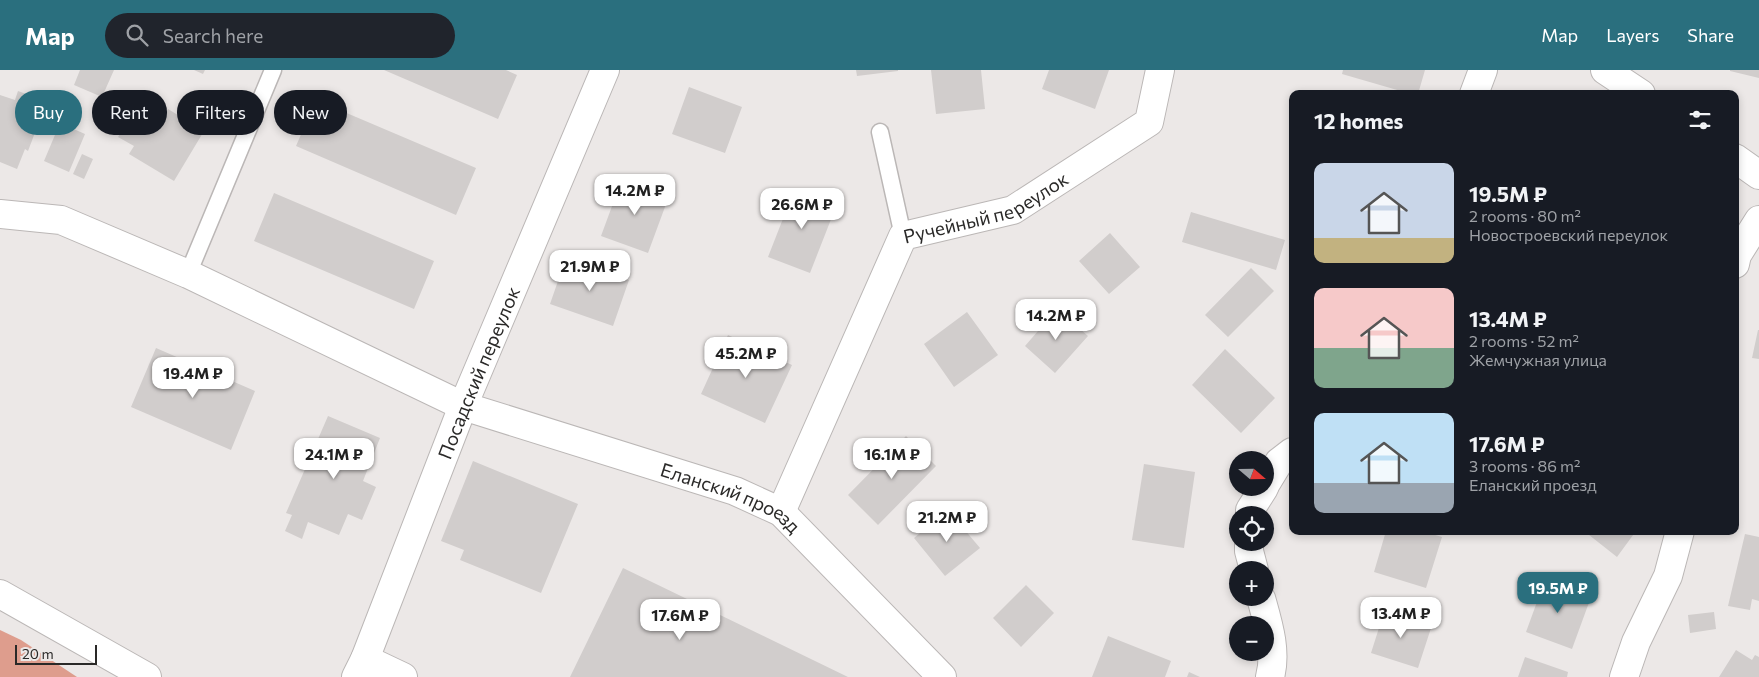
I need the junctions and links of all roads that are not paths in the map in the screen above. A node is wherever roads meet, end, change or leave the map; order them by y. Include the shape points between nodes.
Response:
1 (273, 70) edge
2 (605, 70) edge
3 (1160, 70) edge
4 (1483, 70) edge
5 (1605, 70) edge
6 (1476, 90) edge
7 (1635, 90) edge
8 (880, 132) dead end
9 (1739, 161) edge
10 (1759, 175) edge
11 (0, 214) edge
12 (1759, 220) edge
13 (903, 236) junction
14 (1739, 252) edge
15 (188, 274) junction
16 (462, 406) junction
17 (1289, 454) edge
18 (1274, 470) edge
19 (781, 512) junction
20 (1679, 535) edge
21 (0, 594) edge
22 (1263, 606) edge
23 (360, 668) edge
24 (147, 677) edge
25 (403, 677) edge
26 (942, 677) edge
27 (1270, 677) edge
28 (1624, 677) edge

1 - 15 lane
2 - 16 street, Посадский переулок
3 - 13 street, Ручейный переулок via 1149,122 1021,205 1013,210
4 - 6 street
5 - 7 street
8 - 13 lane
9 - 10 street
11 - 15 street, Еланский проезд via 61,220
12 - 14 street
13 - 19 street, Ручейный переулок
15 - 16 street, Еланский проезд
16 - 19 street, Еланский проезд via 735,491
16 - 23 street, Посадский переулок
17 - 18 street
19 - 26 street, Еланский проезд
20 - 28 street via 1668,576 1636,642
21 - 24 street
22 - 27 street via 1274,664
23 - 25 street

